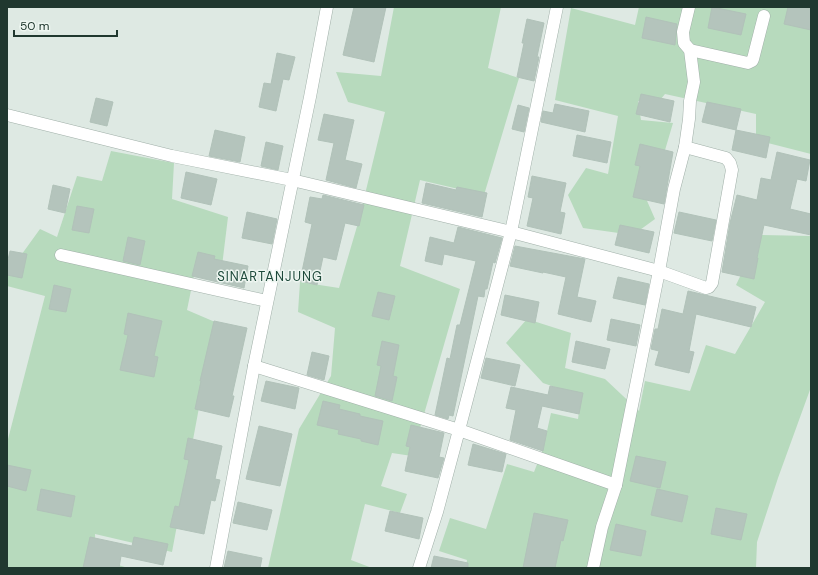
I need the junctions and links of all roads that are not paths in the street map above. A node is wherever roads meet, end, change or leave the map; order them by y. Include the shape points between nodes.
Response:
1 (327, 7) edge
2 (557, 7) edge
3 (688, 7) edge
4 (764, 16) dead end
5 (690, 50) junction
6 (7, 115) edge
7 (685, 147) junction
8 (292, 180) junction
9 (511, 232) junction
10 (61, 255) dead end
11 (660, 271) junction
12 (267, 301) junction
13 (254, 366) junction
14 (460, 430) junction
15 (616, 485) junction
16 (216, 568) edge
17 (419, 568) edge
18 (593, 568) edge

1 - 8 street
2 - 9 street
3 - 5 street via 683,32 684,43
4 - 5 street via 750,62
5 - 7 street via 694,82
6 - 8 street via 172,156
7 - 11 street via 674,189
7 - 11 street via 726,158 732,170 712,283 706,288
8 - 9 street
8 - 12 street
9 - 11 street
9 - 14 street
10 - 12 street
11 - 15 street
12 - 13 street
13 - 14 street
13 - 16 street
14 - 15 street
14 - 17 street
15 - 18 street via 602,527

